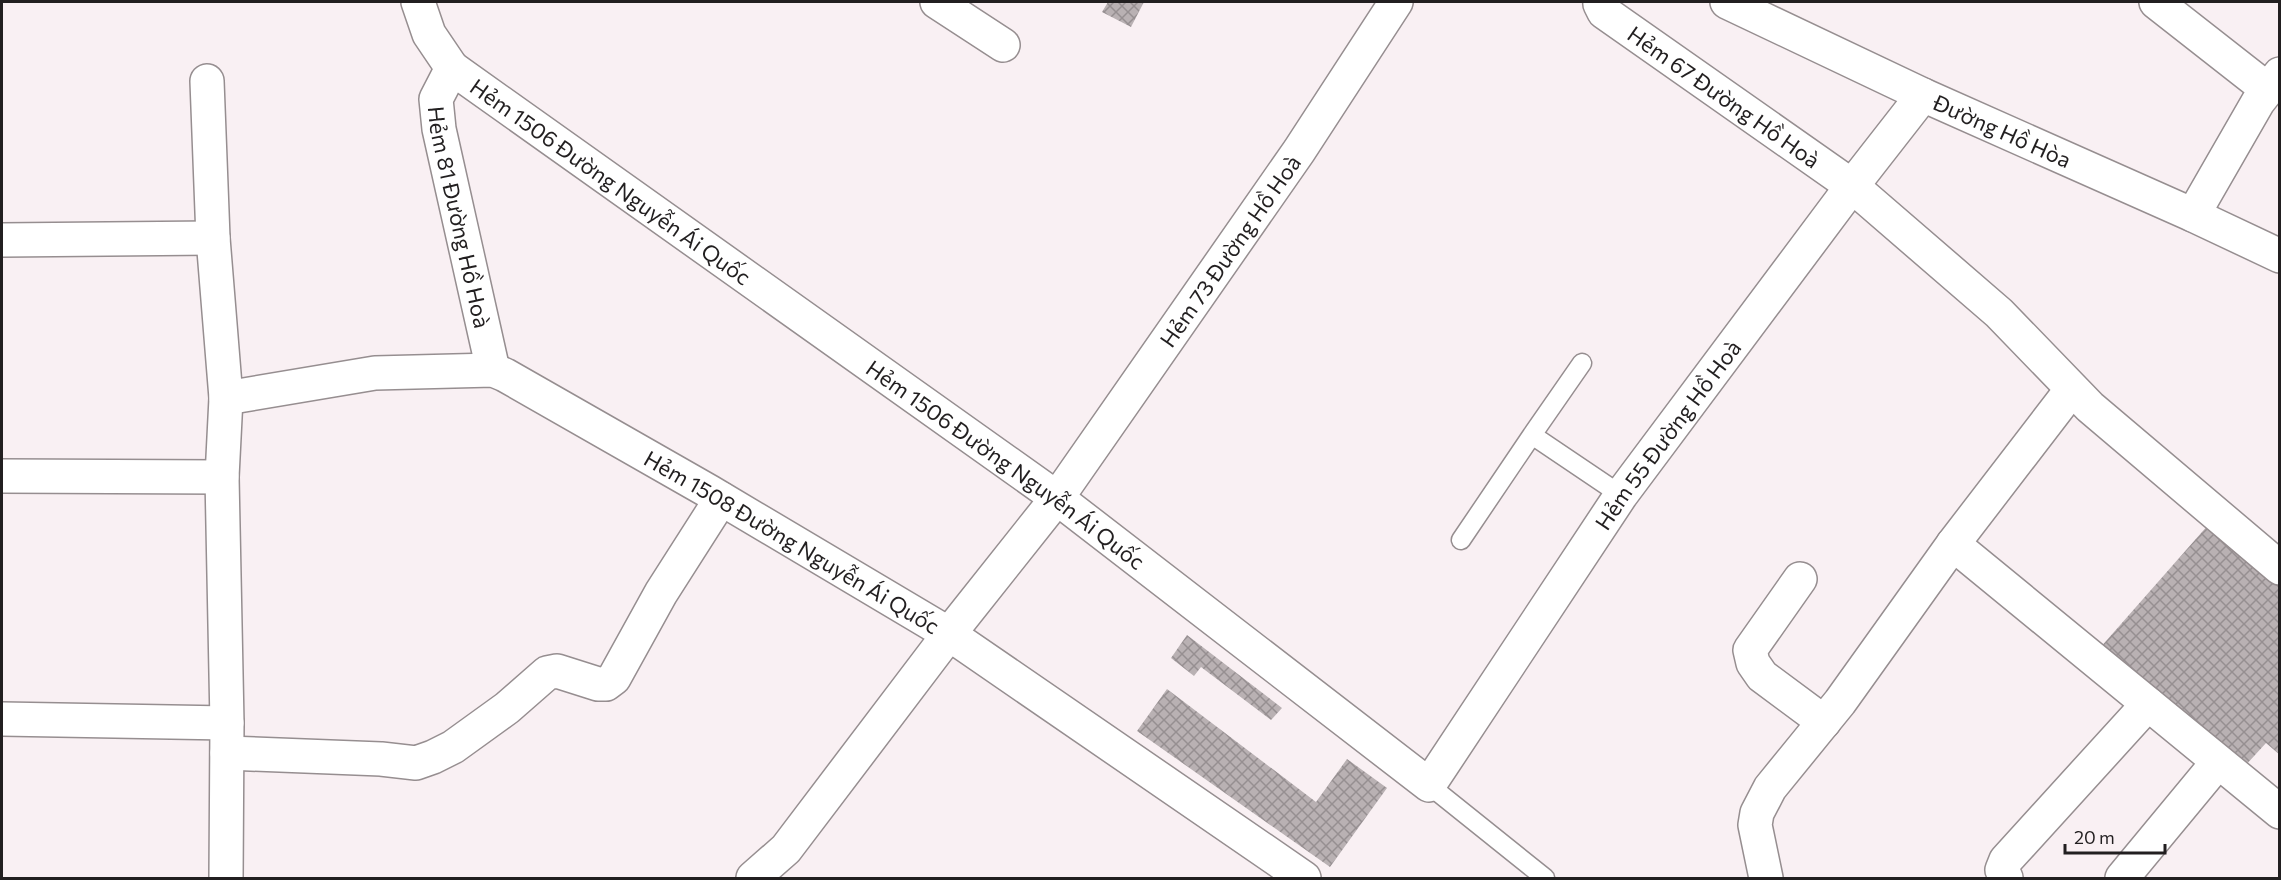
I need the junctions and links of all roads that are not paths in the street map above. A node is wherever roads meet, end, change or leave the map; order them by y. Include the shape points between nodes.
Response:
1 (417, 2) edge
2 (937, 2) edge
3 (1396, 2) edge
4 (1601, 2) edge
5 (1727, 2) edge
6 (2156, 2) edge
7 (1002, 45) dead end
8 (452, 68) junction
9 (207, 81) dead end
10 (2273, 82) edge
11 (1923, 95) junction
12 (1852, 186) junction
13 (2193, 215) junction
14 (213, 238) junction
15 (2, 240) edge
16 (2280, 256) edge
17 (1582, 363) dead end
18 (493, 370) junction
19 (2072, 389) junction
20 (226, 398) junction
21 (1532, 435) junction
22 (2, 476) edge
23 (222, 477) junction
24 (1621, 495) junction
25 (1057, 498) junction
26 (721, 499) junction
27 (1461, 540) dead end
28 (1953, 544) junction
29 (2280, 568) edge
30 (1800, 579) dead end
31 (949, 634) junction
32 (2148, 704) junction
33 (2, 720) edge
34 (1824, 722) junction
35 (227, 738) junction
36 (2218, 762) junction
37 (1429, 785) junction
38 (2280, 812) edge
39 (226, 879) edge
40 (753, 879) edge
41 (1304, 879) edge
42 (1545, 879) edge
43 (1766, 879) edge
44 (2006, 879) edge
45 (2122, 879) edge

1 - 8 street via 429,34
2 - 7 street
3 - 25 street, Hẻm 73 Đường Hồ Hoà via 1299,151
4 - 12 street, Hẻm 67 Đường Hồ Hoà via 1604,12
5 - 11 street, Đường Hồ Hòa
6 - 10 street
8 - 18 street, Hẻm 81 Đường Hồ Hoà via 436,99 438,129
8 - 25 street, Hẻm 1506 Đường Nguyễn Ái Quốc
9 - 14 street
10 - 13 street
11 - 12 street, Hẻm 55 Đường Hồ Hoà
11 - 13 street, Đường Hồ Hòa
12 - 19 street, Hẻm 67 Đường Hồ Hoà via 1999,313
12 - 24 street, Hẻm 55 Đường Hồ Hoà
13 - 16 street, Đường Hồ Hòa
14 - 15 street
14 - 20 street
17 - 21 lane
18 - 20 street, Hẻm 1508 Đường Nguyễn Ái Quốc via 375,373
18 - 26 street, Hẻm 1508 Đường Nguyễn Ái Quốc
19 - 28 street
19 - 29 street, Hẻm 67 Đường Hồ Hoà
20 - 23 street
21 - 24 lane
21 - 27 lane
22 - 23 street
23 - 35 street
24 - 37 street, Hẻm 55 Đường Hồ Hoà
25 - 31 street, Hẻm 73 Đường Hồ Hoà
25 - 37 street, Hẻm 1506 Đường Nguyễn Ái Quốc
26 - 31 street, Hẻm 1508 Đường Nguyễn Ái Quốc
26 - 35 street via 661,593 614,678 606,684 557,671 547,673 453,747 416,763
28 - 32 street
28 - 34 street
30 - 34 street via 1750,650 1762,676
31 - 40 street, Hẻm 73 Đường Hồ Hoà via 786,849
31 - 41 street, Hẻm 1508 Đường Nguyễn Ái Quốc
32 - 36 street
32 - 44 street via 2006,860 2002,870
33 - 35 street
34 - 43 street via 1770,788 1757,813 1756,836
35 - 39 street
36 - 38 street
36 - 45 street
37 - 42 lane, Hẻm 1506 Đường Nguyễn Ái Quốc

